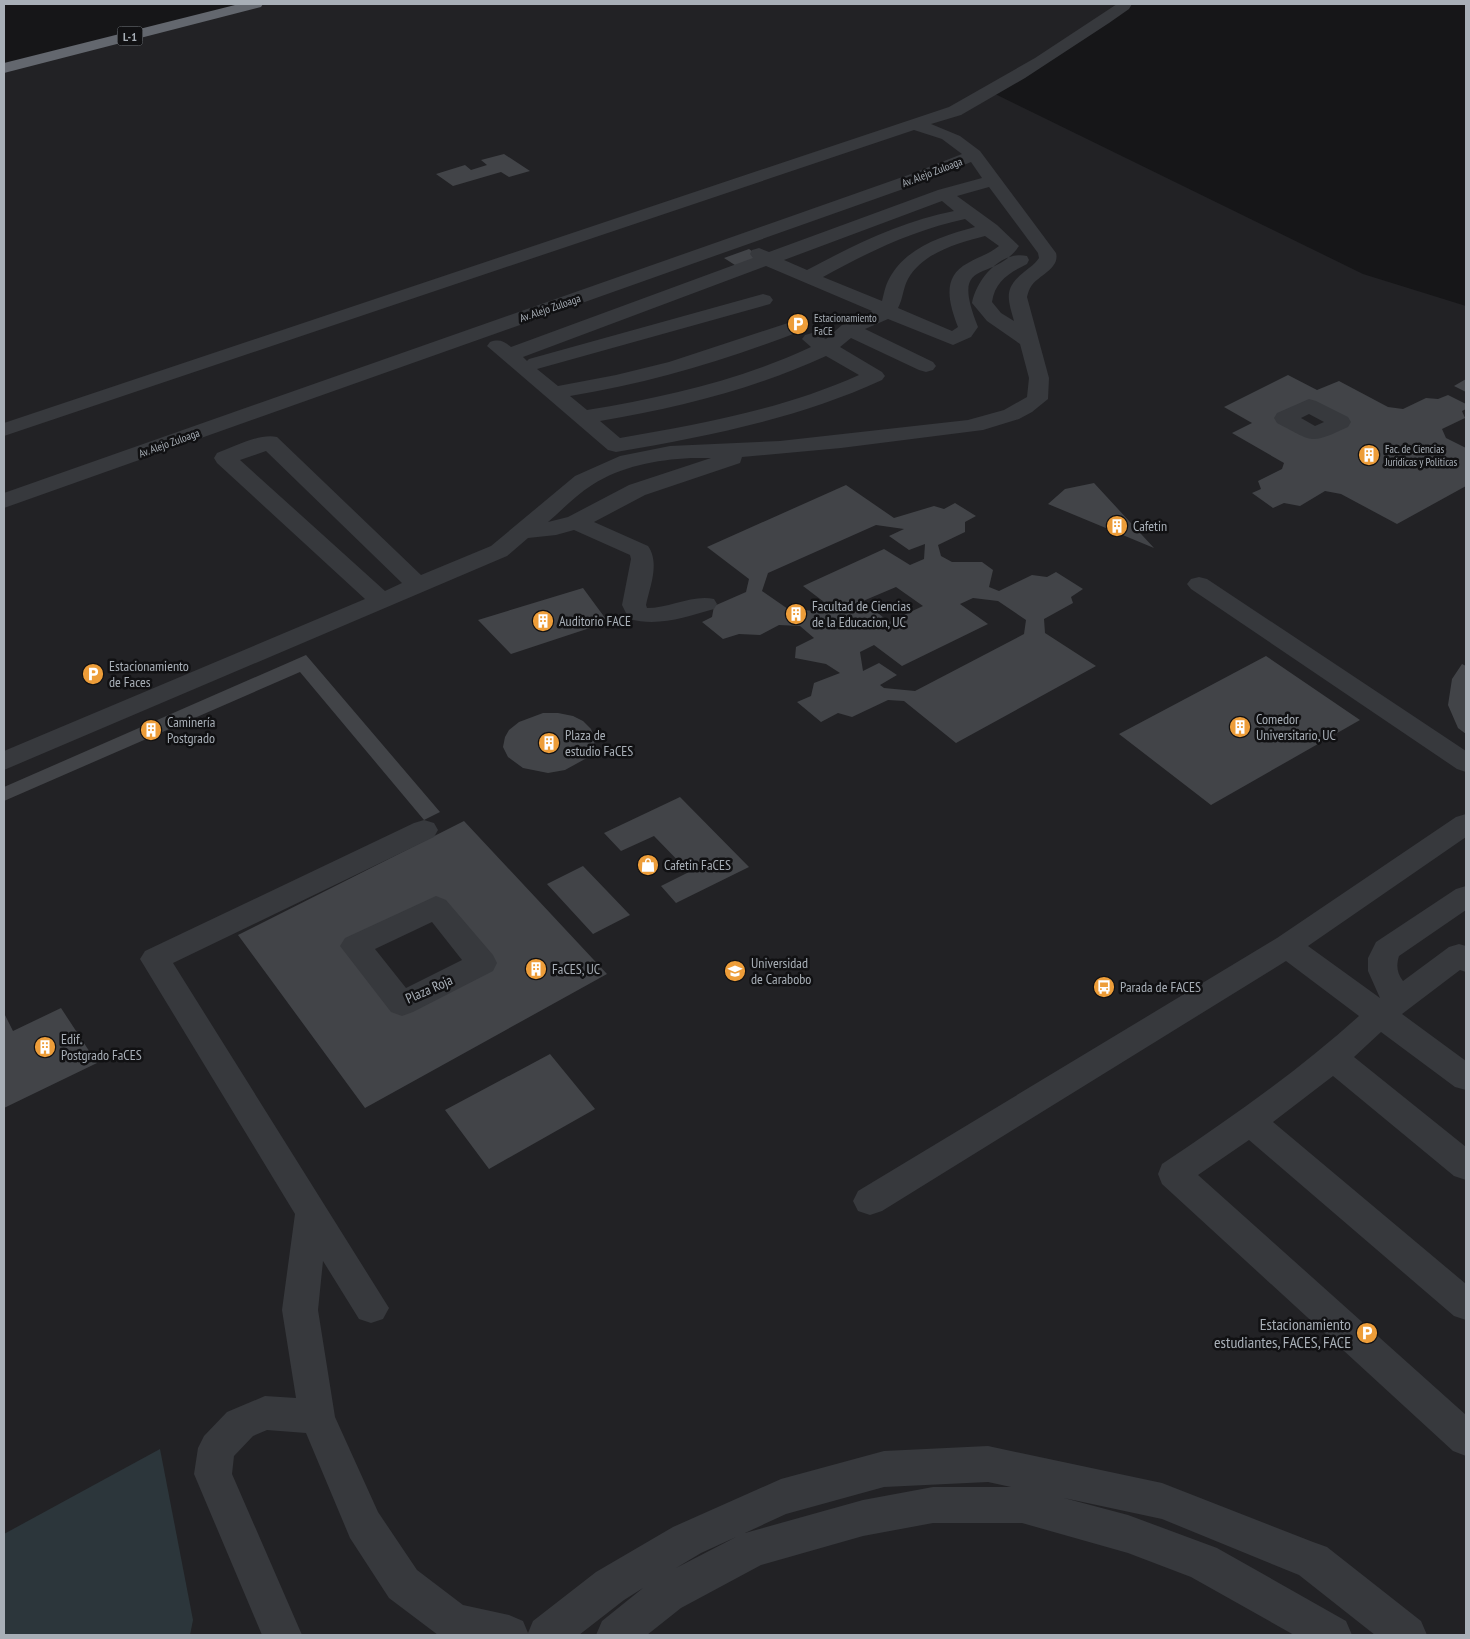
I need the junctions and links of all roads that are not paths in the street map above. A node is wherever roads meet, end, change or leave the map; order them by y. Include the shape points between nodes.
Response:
1 (256, 4) edge
2 (1124, 4) edge
3 (4, 68) edge
4 (916, 126) junction
5 (974, 155) junction
6 (995, 181) junction
7 (944, 194) junction
8 (969, 213) junction
9 (990, 229) junction
10 (739, 241) junction
11 (710, 252) junction
12 (1047, 253) junction
13 (768, 260) junction
14 (738, 272) junction
15 (808, 277) junction
16 (763, 300) junction
17 (885, 312) junction
18 (794, 327) junction
19 (849, 329) junction
20 (480, 333) junction
21 (1029, 341) junction
22 (825, 348) junction
23 (517, 361) junction
24 (926, 366) dead end
25 (554, 392) junction
26 (246, 416) junction
27 (584, 417) junction
28 (4, 430) edge
29 (200, 432) junction
30 (269, 442) junction
31 (758, 449) junction
32 (225, 458) junction
33 (7, 499) edge
34 (576, 522) junction
35 (523, 532) junction
36 (1199, 584) dead end
37 (418, 585) junction
38 (381, 600) junction
39 (705, 604) dead end
40 (4, 761) edge
41 (1466, 763) edge
42 (1466, 824) edge
43 (424, 830) dead end
44 (1466, 896) edge
45 (1287, 946) junction
46 (1464, 955) edge
47 (1390, 1007) junction
48 (1333, 1058) junction
49 (1466, 1078) edge
50 (1250, 1122) junction
51 (1466, 1166) edge
52 (870, 1201) dead end
53 (312, 1212) junction
54 (1466, 1305) edge
55 (371, 1308) dead end
56 (317, 1417) junction
57 (1466, 1439) edge
58 (282, 1635) edge
59 (509, 1635) edge
60 (547, 1635) edge
61 (616, 1635) edge
62 (1332, 1635) edge
63 (1407, 1635) edge

1 - 3 highway, L-1
2 - 4 street via 991,92
4 - 5 street, Av. Alejo Zuloaga via 960,141
4 - 28 street
5 - 6 street
5 - 10 street, Av. Alejo Zuloaga
6 - 7 street
6 - 12 street
7 - 8 street
7 - 13 street
8 - 9 street
8 - 15 street via 885,238
9 - 17 street via 943,244 913,262 899,277 891,304
9 - 17 street via 1010,246 973,267 960,283 957,298 968,327 964,333 952,339
10 - 11 street, Av. Alejo Zuloaga
10 - 13 street
11 - 14 street
11 - 20 street, Av. Alejo Zuloaga
12 - 21 street via 1046,263 1023,282 1016,297
12 - 21 street via 1019,260 997,272 983,291 982,303 994,316
13 - 14 street
13 - 15 street
14 - 16 street
14 - 23 street
15 - 17 street
16 - 18 street
16 - 23 street
17 - 19 street
18 - 22 street
18 - 25 street via 690,363 598,386
19 - 22 street
19 - 24 street
20 - 23 street
20 - 26 street, Av. Alejo Zuloaga
21 - 31 street via 1040,378 1039,393 1037,399 1014,415 962,428
22 - 27 street via 706,393
22 - 27 street via 875,376 830,396 786,410 616,445
23 - 25 street
25 - 27 street
26 - 29 street, Av. Alejo Zuloaga
26 - 30 street
29 - 32 street
29 - 33 street, Av. Alejo Zuloaga
30 - 32 street
30 - 37 street
31 - 34 street via 637,490
31 - 35 street via 676,451 628,460 584,481
32 - 38 street
34 - 35 street
34 - 39 street via 640,552 644,559 634,606 638,614 671,613
35 - 37 street via 499,551
36 - 41 street
37 - 38 street
38 - 40 street
42 - 45 street
43 - 53 street via 156,959
44 - 47 street via 1386,950 1381,973
45 - 47 street
45 - 52 street
46 - 47 street
47 - 48 street
47 - 49 street
48 - 50 street
48 - 51 street
50 - 54 street
50 - 57 street via 1174,1174
53 - 55 street
53 - 56 street via 300,1310
56 - 58 street via 265,1413 240,1424 217,1448 213,1474
56 - 59 street via 364,1525 403,1584 454,1623
60 - 63 street via 610,1586 687,1540 781,1496 884,1469 988,1464 1162,1501 1313,1561
61 - 62 street via 668,1594 754,1548 863,1518 933,1505 1022,1505 1128,1534 1203,1562

